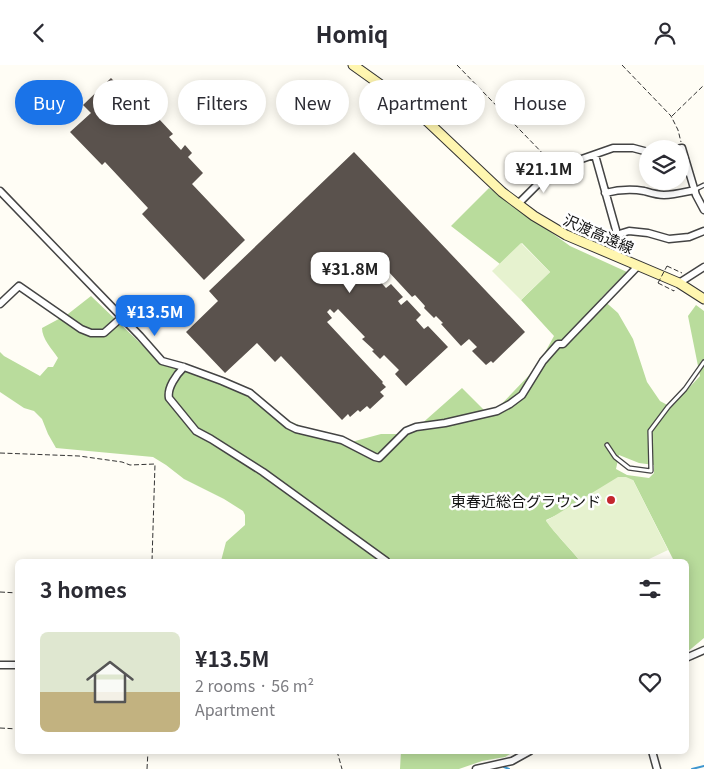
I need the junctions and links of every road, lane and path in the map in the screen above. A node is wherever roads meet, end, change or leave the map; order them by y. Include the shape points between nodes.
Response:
1 (353, 65) edge
2 (457, 65) edge
3 (622, 65) edge
4 (704, 85) edge
5 (672, 116) junction
6 (679, 140) edge
7 (639, 150) edge
8 (595, 155) junction
9 (556, 168) junction
10 (689, 174) edge
11 (704, 185) edge
12 (695, 190) junction
13 (0, 191) edge
14 (605, 193) junction
15 (518, 204) junction
16 (704, 210) edge
17 (704, 231) edge
18 (616, 235) junction
19 (618, 257) junction
20 (638, 265) junction
21 (704, 267) edge
22 (663, 269) dead end
23 (670, 272) dead end
24 (678, 284) junction
25 (704, 299) edge
26 (0, 304) edge
27 (122, 317) junction
28 (704, 362) edge
29 (184, 367) junction
30 (607, 445) dead end
31 (0, 453) edge
32 (152, 559) edge
33 (383, 559) edge
34 (0, 593) edge
35 (15, 593) edge
36 (704, 650) edge
37 (689, 657) edge
38 (0, 665) edge
39 (15, 665) edge
40 (0, 728) edge
41 (15, 729) edge
42 (148, 754) edge
43 (338, 754) edge
44 (525, 754) edge
45 (653, 754) edge
46 (496, 765) junction
47 (147, 769) edge
48 (342, 769) edge
49 (476, 769) edge
50 (502, 769) edge
51 (657, 769) edge

1 - 15 main road, 沢渡高遠線 via 402,100
2 - 9 path
3 - 5 path
4 - 5 path
5 - 6 path
7 - 8 street via 613,148
8 - 9 street
8 - 14 street
9 - 15 street
10 - 12 street
11 - 12 lane
12 - 14 street via 665,195 628,190
12 - 16 street
13 - 27 street
14 - 18 street
15 - 19 main road, 沢渡高遠線 via 566,235
17 - 18 street via 689,237 669,239 630,231
18 - 19 street
19 - 20 main road, 沢渡高遠線
20 - 24 main road, 沢渡高遠線
20 - 29 street via 563,344 558,344 522,395 510,404 497,411 406,431 379,458 342,440 296,429 250,393
21 - 24 street
22 - 23 path
24 - 24 path, bridge via 658,283 667,266 683,274
24 - 25 main road, 沢渡高遠線
26 - 27 street via 19,286 91,333 104,333
27 - 29 street via 162,361
28 - 30 lane via 650,431 651,471 629,468 615,457
29 - 33 street via 168,392 169,399 196,431 263,472
31 - 32 path via 79,456 130,465 154,464
34 - 35 path
36 - 37 street
38 - 39 street
40 - 41 path
42 - 47 path
43 - 48 path
44 - 46 street
45 - 51 street
46 - 49 street
46 - 50 street

